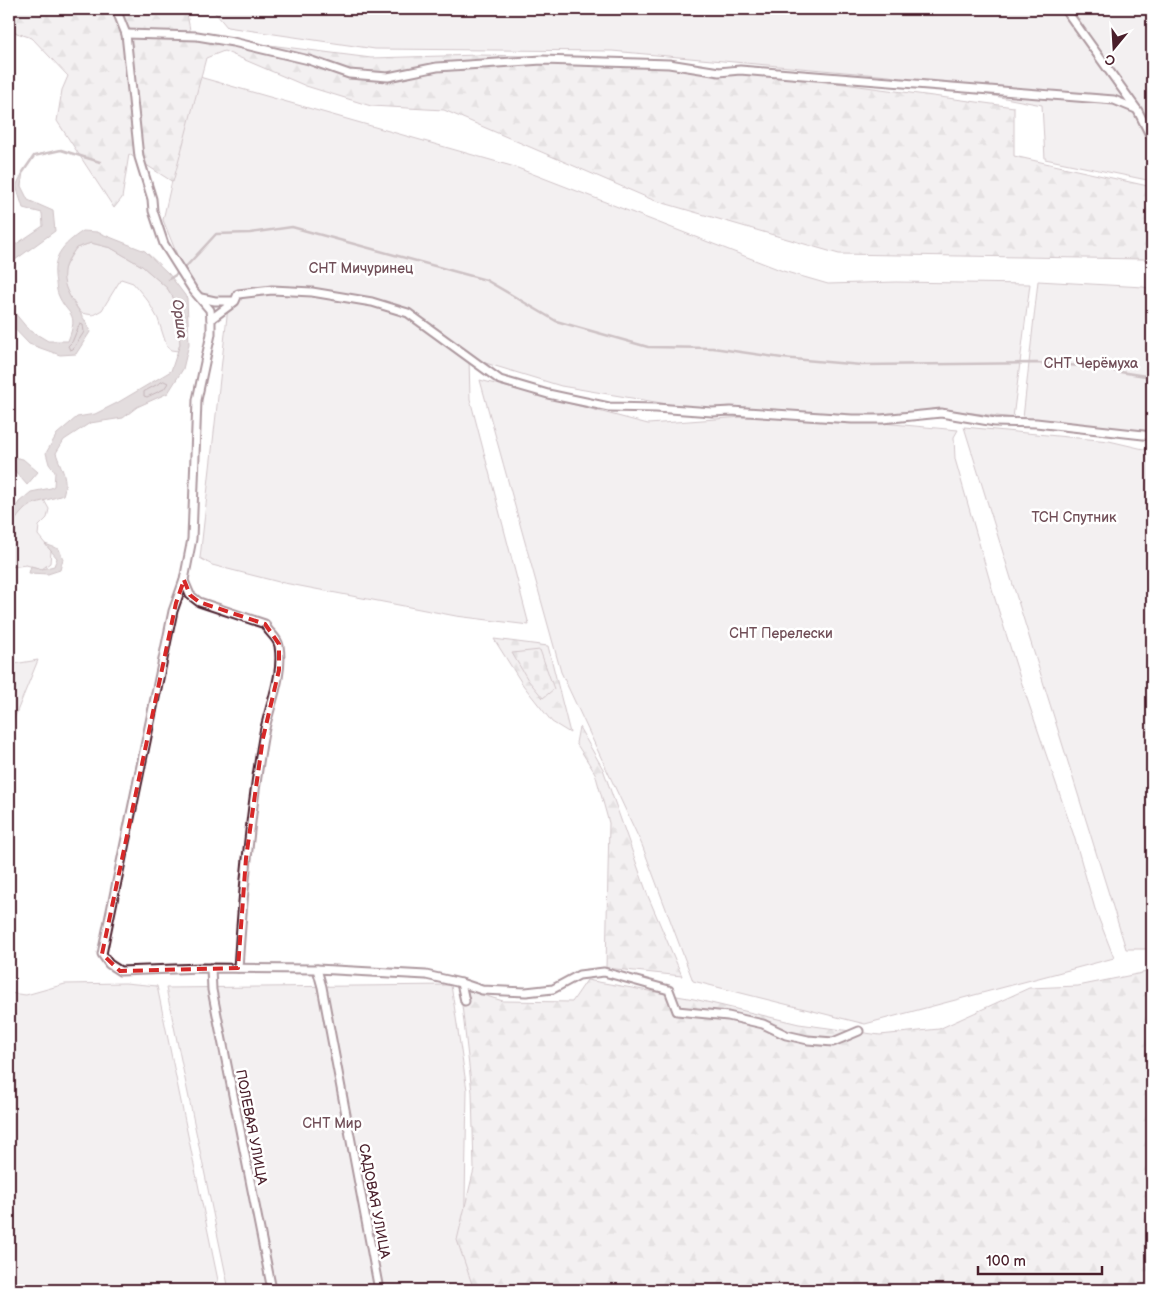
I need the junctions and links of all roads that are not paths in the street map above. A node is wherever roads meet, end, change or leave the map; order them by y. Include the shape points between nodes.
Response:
1 (116, 9) edge
2 (1065, 9) edge
3 (126, 34) junction
4 (1136, 109) junction
5 (1152, 139) edge
6 (201, 298) junction
7 (235, 301) junction
8 (211, 320) junction
9 (1152, 436) edge
10 (184, 580) junction
11 (211, 968) junction
12 (238, 968) junction
13 (317, 969) junction
14 (461, 983) junction
15 (465, 1001) dead end
16 (859, 1031) dead end
17 (272, 1290) edge
18 (379, 1290) edge

1 - 3 street
2 - 4 street
3 - 4 street via 197,36 309,60 349,74 388,77 437,67 542,60 670,64 719,72 740,70 1114,100
3 - 6 street via 139,157 153,211 164,244
4 - 5 street
6 - 7 street
6 - 8 street via 210,310
7 - 8 street
7 - 9 street via 238,294 272,290 312,292 372,302 408,313 500,380 609,407 852,419 941,413 995,422 1036,423
8 - 10 street via 197,400 192,539
10 - 11 street via 173,611 102,954 120,971
10 - 12 street via 190,595 199,602 265,624 279,644 279,670 263,738 246,858
11 - 12 street
11 - 17 street, ПОЛЕВАЯ УЛИЦА via 212,990
12 - 13 street
13 - 14 street via 426,975
13 - 18 street, САДОВАЯ УЛИЦА
14 - 15 street
14 - 16 street via 482,990 526,992 553,988 579,975 604,972 669,990 677,1010 763,1024 786,1036 833,1042

